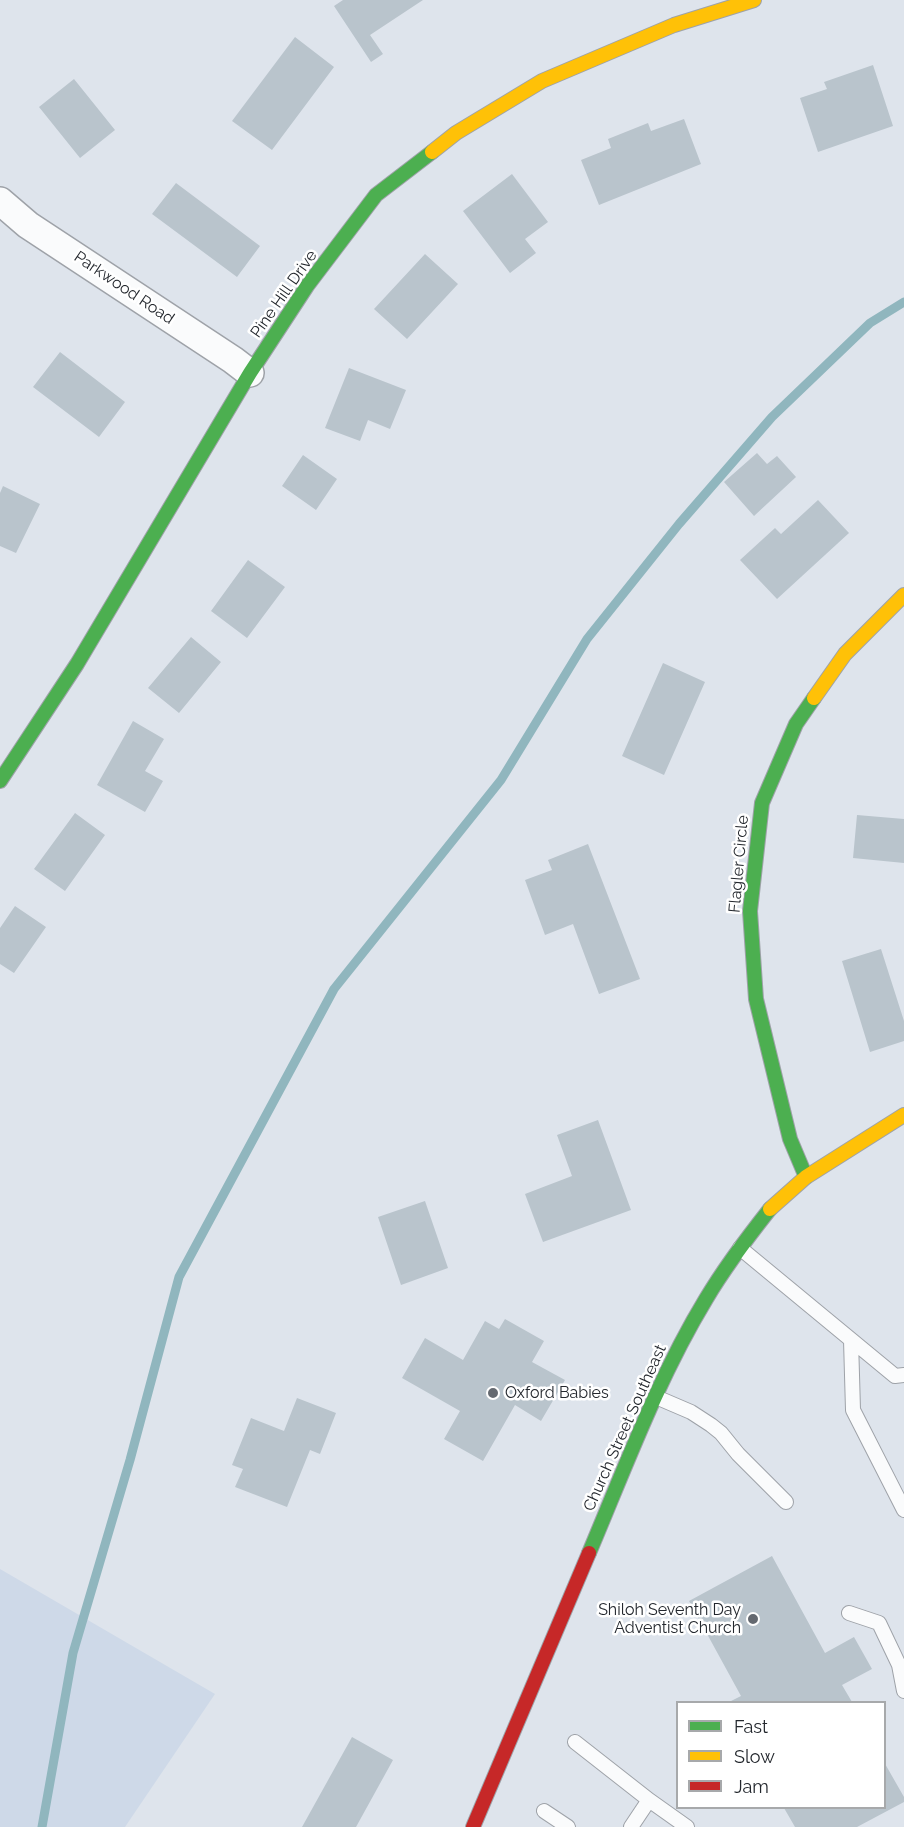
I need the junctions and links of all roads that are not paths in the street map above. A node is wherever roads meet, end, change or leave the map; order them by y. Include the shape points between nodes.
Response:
1 (754, 0) edge
2 (0, 201) edge
3 (250, 374) junction
4 (904, 595) edge
5 (0, 781) edge
6 (904, 1115) edge
7 (806, 1177) junction
8 (740, 1248) junction
9 (851, 1340) junction
10 (904, 1375) edge
11 (656, 1397) junction
12 (786, 1502) dead end
13 (904, 1510) edge
14 (849, 1613) dead end
15 (904, 1691) edge
16 (575, 1742) dead end
17 (649, 1800) junction
18 (544, 1811) dead end
19 (473, 1827) edge
20 (568, 1827) edge
21 (631, 1827) edge
22 (687, 1827) edge

1 - 3 street, Pine Hill Drive via 674,25 542,81 456,133 376,195 307,286
2 - 3 street, Parkwood Road via 28,225
3 - 5 street, Pine Hill Drive via 76,664
4 - 7 street, Flagler Circle via 845,654 796,724 762,803 750,911 756,999 790,1139
6 - 7 street, Church Street Southeast
7 - 8 street, Church Street Southeast via 774,1204
8 - 9 lane
8 - 11 street, Church Street Southeast via 706,1299
9 - 10 lane via 895,1376
9 - 13 lane via 853,1410
11 - 12 lane via 691,1412 721,1433
11 - 19 street, Church Street Southeast
14 - 15 lane via 879,1623 899,1665
16 - 17 lane
17 - 21 lane
17 - 22 lane
18 - 20 lane

